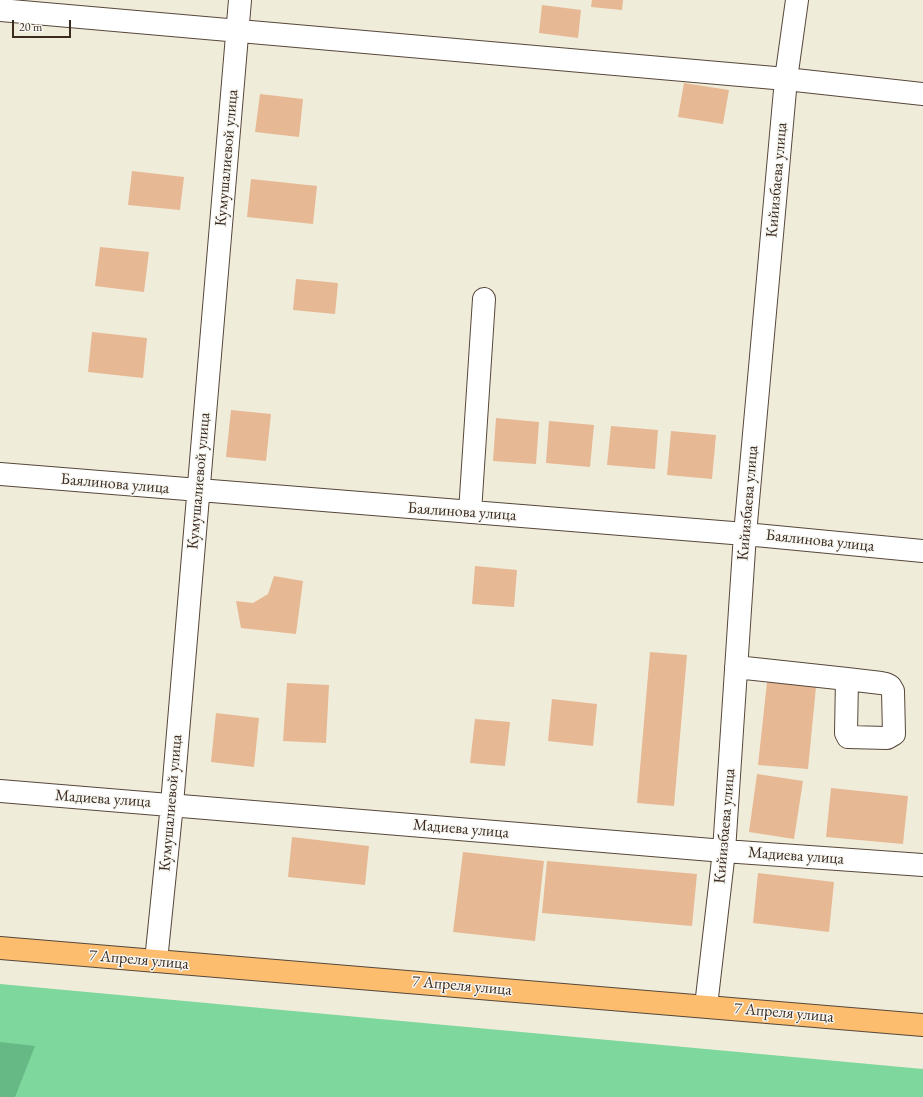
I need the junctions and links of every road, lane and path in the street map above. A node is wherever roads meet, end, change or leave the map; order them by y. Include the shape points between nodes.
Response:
1 (240, 0) edge
2 (797, 0) edge
3 (0, 10) edge
4 (238, 30) junction
5 (786, 78) junction
6 (923, 94) edge
7 (484, 299) dead end
8 (0, 474) edge
9 (198, 491) junction
10 (470, 512) junction
11 (744, 534) junction
12 (923, 551) edge
13 (736, 667) junction
14 (847, 679) dead end
15 (0, 791) edge
16 (172, 804) junction
17 (724, 851) junction
18 (923, 865) edge
19 (0, 948) edge
20 (156, 961) junction
21 (706, 1006) junction
22 (923, 1025) edge

1 - 4 street, Кумушалиевой улица
2 - 5 street, Кийизбаева улица
3 - 4 street
4 - 5 street
4 - 9 street, Кумушалиевой улица
5 - 6 street
5 - 11 street, Кийизбаева улица
7 - 10 street
8 - 9 street, Баялинова улица
9 - 10 street, Баялинова улица
9 - 16 street, Кумушалиевой улица
10 - 11 street, Баялинова улица
11 - 12 street, Баялинова улица
11 - 13 street, Кийизбаева улица
13 - 14 street
13 - 17 street, Кийизбаева улица
15 - 16 street, Мадиева улица
16 - 17 street, Мадиева улица
16 - 20 street, Кумушалиевой улица
17 - 18 street, Мадиева улица
17 - 21 street, Кийизбаева улица
19 - 20 main road, 7 Апреля улица
20 - 21 main road, 7 Апреля улица
21 - 22 main road, 7 Апреля улица

